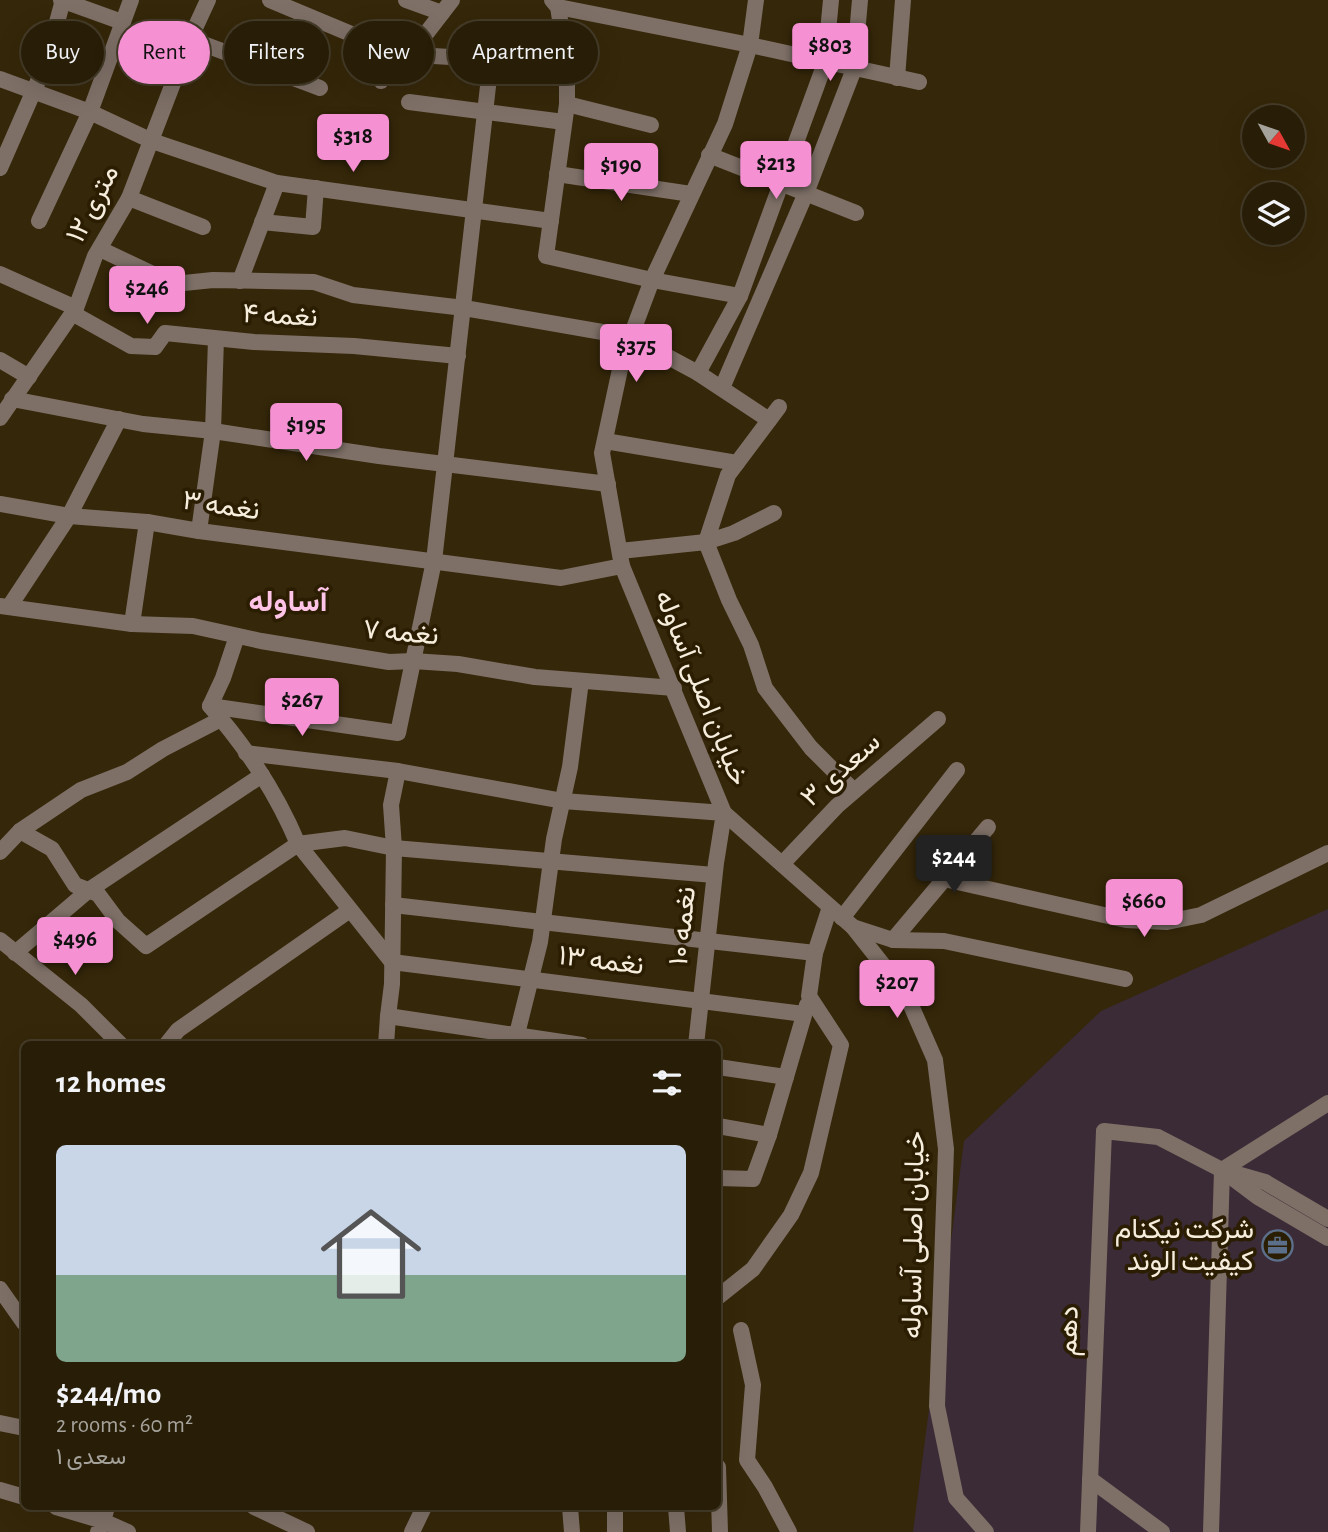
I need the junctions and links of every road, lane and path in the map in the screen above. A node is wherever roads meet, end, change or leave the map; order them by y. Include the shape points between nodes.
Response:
1 (62, 0) edge
2 (131, 0) edge
3 (208, 0) edge
4 (270, 0) edge
5 (406, 0) edge
6 (757, 0) edge
7 (831, 0) edge
8 (860, 0) edge
9 (903, 0) edge
10 (555, 4) edge
11 (447, 6) edge
12 (119, 21) edge
13 (122, 21) edge
14 (198, 21) edge
15 (434, 23) edge
16 (343, 31) edge
17 (118, 33) edge
18 (750, 45) junction
19 (210, 47) edge
20 (825, 63) junction
21 (854, 69) junction
22 (897, 78) junction
23 (0, 79) edge
24 (919, 82) dead end
25 (173, 84) edge
26 (488, 84) edge
27 (567, 84) edge
28 (320, 88) dead end
29 (32, 92) junction
30 (409, 102) dead end
31 (567, 104) junction
32 (90, 112) junction
33 (485, 112) junction
34 (564, 122) junction
35 (651, 125) dead end
36 (152, 141) junction
37 (709, 155) junction
38 (0, 168) edge
39 (557, 174) junction
40 (277, 183) junction
41 (781, 183) junction
42 (316, 188) junction
43 (806, 193) junction
44 (691, 194) junction
45 (129, 198) junction
46 (473, 210) junction
47 (856, 213) dead end
48 (39, 221) dead end
49 (551, 221) junction
50 (262, 222) junction
51 (203, 226) dead end
52 (100, 249) junction
53 (0, 274) edge
54 (652, 280) junction
55 (240, 281) junction
56 (740, 296) junction
57 (464, 308) junction
58 (74, 311) junction
59 (631, 337) junction
60 (216, 339) junction
61 (458, 356) junction
62 (0, 360) edge
63 (698, 373) junction
64 (29, 377) junction
65 (722, 388) junction
66 (12, 399) junction
67 (0, 418) edge
68 (119, 419) junction
69 (213, 431) junction
70 (604, 441) junction
71 (445, 462) junction
72 (737, 463) junction
73 (608, 484) junction
74 (0, 505) edge
75 (774, 513) dead end
76 (69, 516) junction
77 (147, 522) junction
78 (199, 531) junction
79 (706, 542) junction
80 (621, 559) junction
81 (434, 561) junction
82 (5, 607) edge
83 (132, 624) junction
84 (237, 636) junction
85 (413, 661) junction
86 (582, 681) junction
87 (674, 688) junction
88 (210, 706) junction
89 (222, 719) junction
90 (939, 719) dead end
91 (246, 752) junction
92 (957, 770) dead end
93 (398, 771) junction
94 (262, 775) junction
95 (854, 791) junction
96 (563, 801) junction
97 (724, 813) junction
98 (988, 827) dead end
99 (20, 831) junction
100 (298, 844) junction
101 (394, 848) junction
102 (0, 852) edge
103 (1328, 853) edge
104 (552, 860) junction
105 (782, 864) junction
106 (714, 875) junction
107 (944, 879) junction
108 (89, 890) junction
109 (393, 905) junction
110 (351, 910) junction
111 (842, 917) junction
112 (543, 922) junction
113 (0, 940) edge
114 (708, 940) junction
115 (893, 940) junction
116 (15, 953) junction
117 (816, 953) junction
118 (392, 962) junction
119 (531, 979) junction
120 (1125, 979) dead end
121 (809, 996) junction
122 (701, 1000) junction
123 (804, 1014) junction
124 (388, 1016) junction
125 (517, 1034) junction
126 (117, 1041) edge
127 (169, 1041) edge
128 (386, 1041) edge
129 (558, 1041) edge
130 (696, 1041) edge
131 (721, 1067) edge
132 (786, 1077) junction
133 (1328, 1103) edge
134 (721, 1127) edge
135 (769, 1135) junction
136 (1222, 1170) junction
137 (721, 1179) edge
138 (1328, 1219) edge
139 (1328, 1238) edge
140 (0, 1289) edge
141 (721, 1295) edge
142 (21, 1319) edge
143 (741, 1330) dead end
144 (0, 1423) edge
145 (21, 1427) edge
146 (1090, 1479) junction
147 (0, 1490) edge
148 (21, 1496) edge
149 (67, 1510) edge
150 (260, 1510) edge
151 (423, 1510) edge
152 (570, 1510) edge
153 (615, 1510) edge
154 (676, 1510) edge
155 (719, 1510) edge
156 (103, 1520) edge
157 (128, 1532) edge
158 (307, 1532) edge
159 (412, 1532) edge
160 (572, 1532) edge
161 (615, 1532) edge
162 (678, 1532) edge
163 (720, 1532) edge
164 (789, 1532) edge
165 (986, 1532) edge
166 (1088, 1532) edge
167 (1162, 1532) edge
168 (1211, 1532) edge

1 - 12 street
1 - 29 street via 46,63
2 - 13 street
3 - 14 street, ۱۲ متری
4 - 16 street
5 - 11 street
6 - 18 street, خیابان اصلی آساوله
7 - 20 street
8 - 21 street
9 - 22 street
10 - 18 street
11 - 15 street
17 - 32 street
18 - 20 street
18 - 37 street, خیابان اصلی آساوله via 725,124
19 - 28 street
20 - 21 street
20 - 41 street
21 - 22 street
21 - 43 street
22 - 24 street
23 - 29 street
25 - 36 street, ۱۲ متری
26 - 33 street
27 - 31 street
29 - 32 street
29 - 38 street
30 - 33 street
31 - 34 street
31 - 35 street
32 - 36 street
32 - 48 street
33 - 34 street
33 - 46 street
34 - 39 street
36 - 40 street
36 - 45 street, ۱۲ متری
37 - 41 street
37 - 44 street, خیابان اصلی آساوله
39 - 44 street
39 - 49 street
40 - 42 street
40 - 50 street
41 - 43 street
41 - 56 street
42 - 46 street
42 - 50 street via 313,227
43 - 47 street
43 - 65 street
44 - 54 street, خیابان اصلی آساوله
45 - 51 street
45 - 52 street, ۱۲ متری
46 - 49 street
46 - 57 street
49 - 54 street via 546,256
50 - 55 street
52 - 55 street via 174,284
52 - 58 street, ۱۲ متری
53 - 58 street
54 - 56 street
54 - 59 street, خیابان اصلی آساوله
55 - 57 street via 314,282 353,295
56 - 63 street
57 - 59 street
57 - 61 street
58 - 60 street, نغمه ۴ via 131,346 155,347 165,333
58 - 64 street, ۱۲ متری
59 - 63 street
59 - 70 street, خیابان اصلی آساوله
60 - 61 street, نغمه ۴
60 - 69 street
61 - 71 street
62 - 64 street
63 - 65 street
64 - 66 street, ۱۲ متری
65 - 72 street via 774,414
66 - 67 street, ۱۲ متری
66 - 68 street
68 - 69 street
68 - 76 street
69 - 71 street
69 - 78 street
70 - 72 street
70 - 73 street, خیابان اصلی آساوله
71 - 73 street
71 - 81 street
72 - 79 street via 728,475
73 - 80 street, خیابان اصلی آساوله
74 - 76 street, نغمه ۳
75 - 79 street
76 - 77 street, نغمه ۳
76 - 82 street
77 - 78 street, نغمه ۳
77 - 83 street
78 - 81 street, نغمه ۳
79 - 80 street
79 - 95 street via 765,688 811,748
80 - 81 street, خیابان اصلی آساوله via 561,578
80 - 87 street, خیابان اصلی آساوله
81 - 85 street
82 - 83 street, نغمه ۷
83 - 84 street, نغمه ۷ via 192,626
84 - 85 street, نغمه ۷ via 389,662
84 - 88 street
85 - 86 street, نغمه ۷
85 - 88 street via 398,733
86 - 87 street, نغمه ۷
86 - 96 street
87 - 97 street, خیابان اصلی آساوله
88 - 89 street
89 - 91 street
89 - 99 street via 127,772 81,790
90 - 95 street, سعدی ۳
91 - 93 street
91 - 94 street
92 - 111 street
93 - 96 street
93 - 101 street via 391,805
94 - 100 street
94 - 108 street
95 - 105 street, سعدی ۳
96 - 97 street
96 - 104 street
97 - 105 street, خیابان اصلی آساوله
97 - 106 street, نغمه ۱۰
98 - 107 street
99 - 102 street
99 - 108 street via 52,849 75,885
100 - 101 street via 345,838
100 - 108 street via 146,946 118,921 99,894
100 - 110 street
101 - 104 street
101 - 109 street
103 - 107 street via 1201,915 1167,922 1126,920
104 - 106 street
104 - 112 street
105 - 111 street, خیابان اصلی آساوله
106 - 114 street, نغمه ۱۰
107 - 115 street
108 - 116 street
109 - 112 street
109 - 118 street
110 - 118 street
110 - 127 street via 178,1030
111 - 115 street
111 - 117 street
111 - 165 street, خیابان اصلی آساوله via 906,994 935,1060 946,1149 937,1406 956,1498
112 - 114 street
112 - 119 street
113 - 116 street
114 - 117 street
114 - 122 street, نغمه ۱۰
115 - 120 street via 944,941
116 - 126 street via 82,1005
117 - 121 street
118 - 119 street, نغمه ۱۳
118 - 124 street
119 - 122 street, نغمه ۱۳
119 - 125 street
121 - 123 street
121 - 141 street via 841,1045 811,1172 791,1215 753,1269
122 - 123 street, نغمه ۱۳
122 - 130 street, نغمه ۱۰
123 - 132 street
124 - 125 street
124 - 128 street
125 - 129 street
131 - 132 street
132 - 135 street
133 - 136 street
134 - 135 street
135 - 137 street via 753,1179
136 - 138 street via 1265,1182
136 - 139 street
136 - 146 street, دهم via 1158,1137 1104,1131
136 - 168 street
140 - 142 street
143 - 164 street via 753,1385 747,1460
144 - 145 street
146 - 166 street, دهم
146 - 167 street
147 - 148 street
149 - 156 street
150 - 158 street
151 - 159 street
152 - 160 street
153 - 161 street
154 - 162 street
155 - 163 street
156 - 157 street

